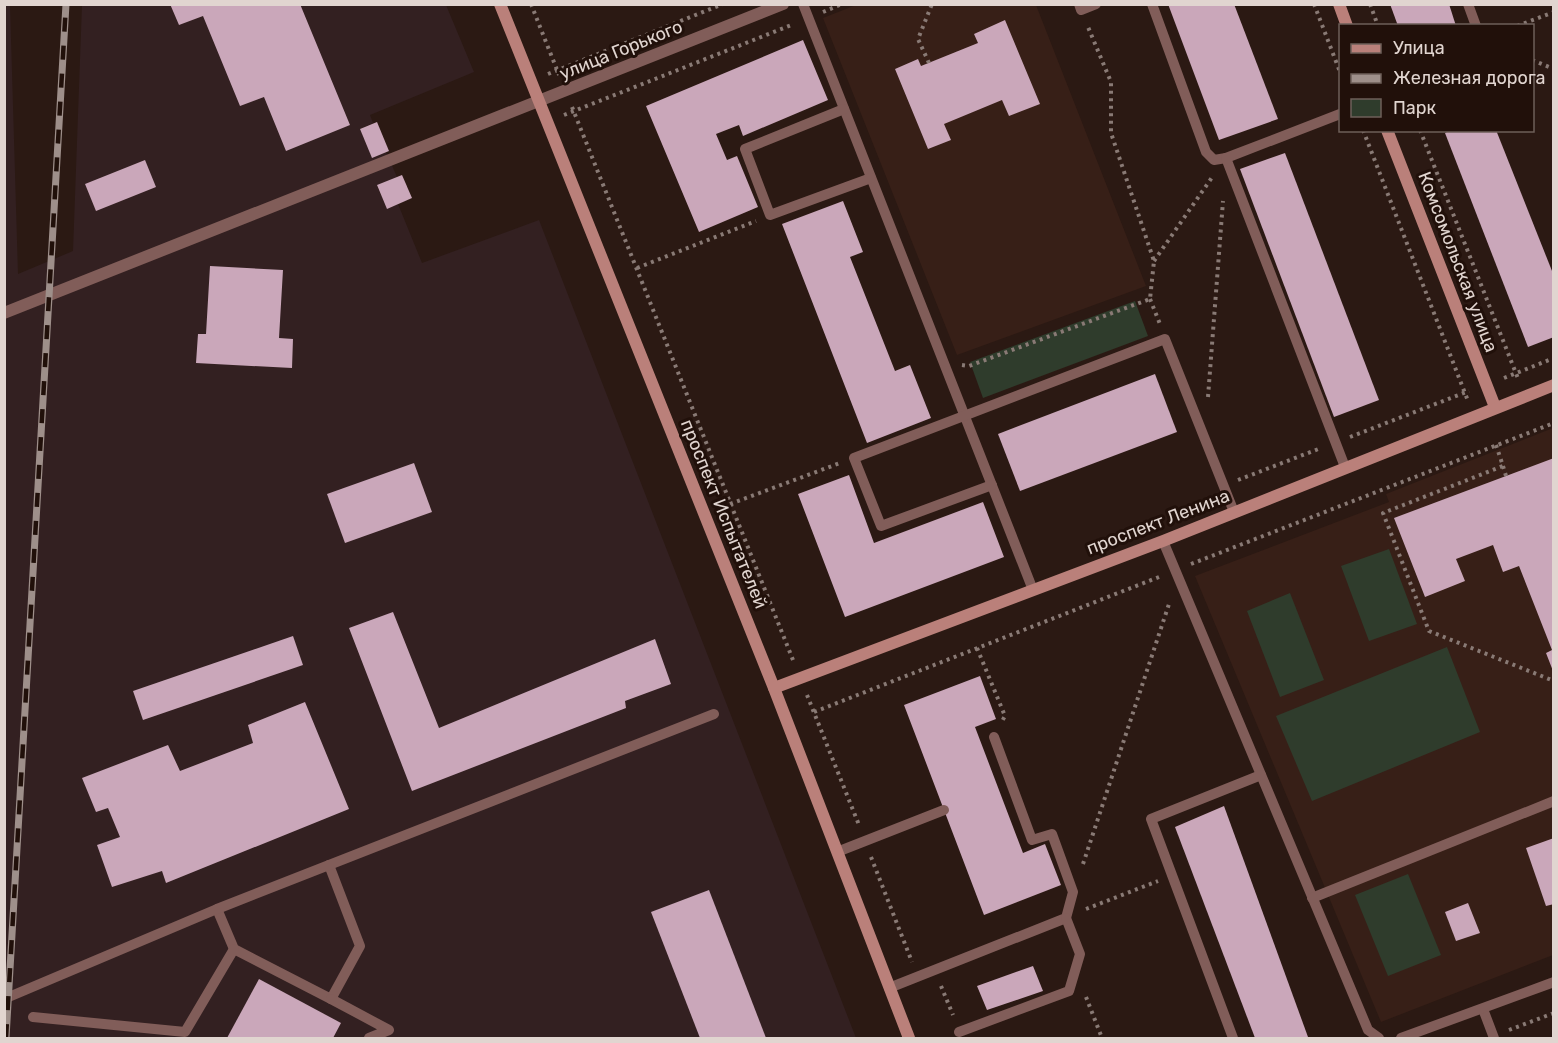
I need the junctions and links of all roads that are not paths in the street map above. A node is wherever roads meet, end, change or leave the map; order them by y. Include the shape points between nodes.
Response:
1 (500, 4) edge
2 (783, 4) edge
3 (803, 4) edge
4 (1096, 4) edge
5 (1152, 4) edge
6 (1339, 4) edge
7 (1468, 4) edge
8 (1080, 7) edge
9 (1346, 24) edge
10 (1475, 24) edge
11 (540, 102) junction
12 (844, 109) junction
13 (1339, 115) edge
14 (1388, 132) edge
15 (1226, 158) junction
16 (871, 178) junction
17 (4, 313) edge
18 (1554, 385) edge
19 (1495, 407) junction
20 (964, 416) junction
21 (1345, 467) junction
22 (992, 485) junction
23 (1234, 512) junction
24 (1163, 541) junction
25 (1033, 590) junction
26 (774, 688) junction
27 (714, 714) dead end
28 (994, 737) road end
29 (1261, 775) junction
30 (1554, 801) edge
31 (944, 810) dead end
32 (837, 852) junction
33 (329, 865) junction
34 (1312, 897) junction
35 (217, 909) junction
36 (1066, 918) junction
37 (234, 950) junction
38 (1554, 982) edge
39 (889, 988) junction
40 (4, 999) edge
41 (331, 999) junction
42 (1483, 1009) junction
43 (33, 1017) dead end
44 (959, 1032) road end
45 (391, 1034) edge
46 (1494, 1037) edge
47 (369, 1038) edge
48 (909, 1038) edge
49 (1233, 1038) edge
50 (1379, 1038) edge
51 (1401, 1038) edge

1 - 11 street, проспект Испытателей
2 - 11 street, улица Горького
3 - 12 lane
4 - 8 lane
5 - 15 lane via 1206,152 1214,160
6 - 9 street
7 - 10 lane
11 - 17 street, улица Горького
11 - 26 street, проспект Испытателей
12 - 16 lane
12 - 16 lane via 745,148 770,215
13 - 15 lane
14 - 19 street, Комсомольская улица
15 - 21 lane
16 - 20 lane
18 - 19 street, проспект Ленина
19 - 21 street, проспект Ленина
20 - 22 lane
20 - 22 lane via 854,458 881,526
20 - 23 lane via 1166,339
21 - 23 street, проспект Ленина
22 - 25 lane
23 - 24 street, проспект Ленина
24 - 25 street, проспект Ленина
24 - 29 lane
25 - 26 street, проспект Ленина
26 - 32 street, проспект Испытателей
27 - 33 lane
28 - 36 lane via 1032,840 1052,834 1073,892
29 - 34 lane
29 - 49 lane via 1151,819
30 - 34 lane
31 - 32 lane
32 - 39 street, проспект Испытателей
33 - 35 lane
33 - 41 lane via 360,946
34 - 50 lane via 1368,1030
35 - 37 lane
35 - 40 lane
36 - 39 lane
36 - 44 lane via 1080,954 1069,991
37 - 41 lane
37 - 43 lane via 185,1032
38 - 42 lane
39 - 48 street, проспект Испытателей
41 - 45 lane
42 - 46 lane
42 - 51 lane
45 - 47 lane

